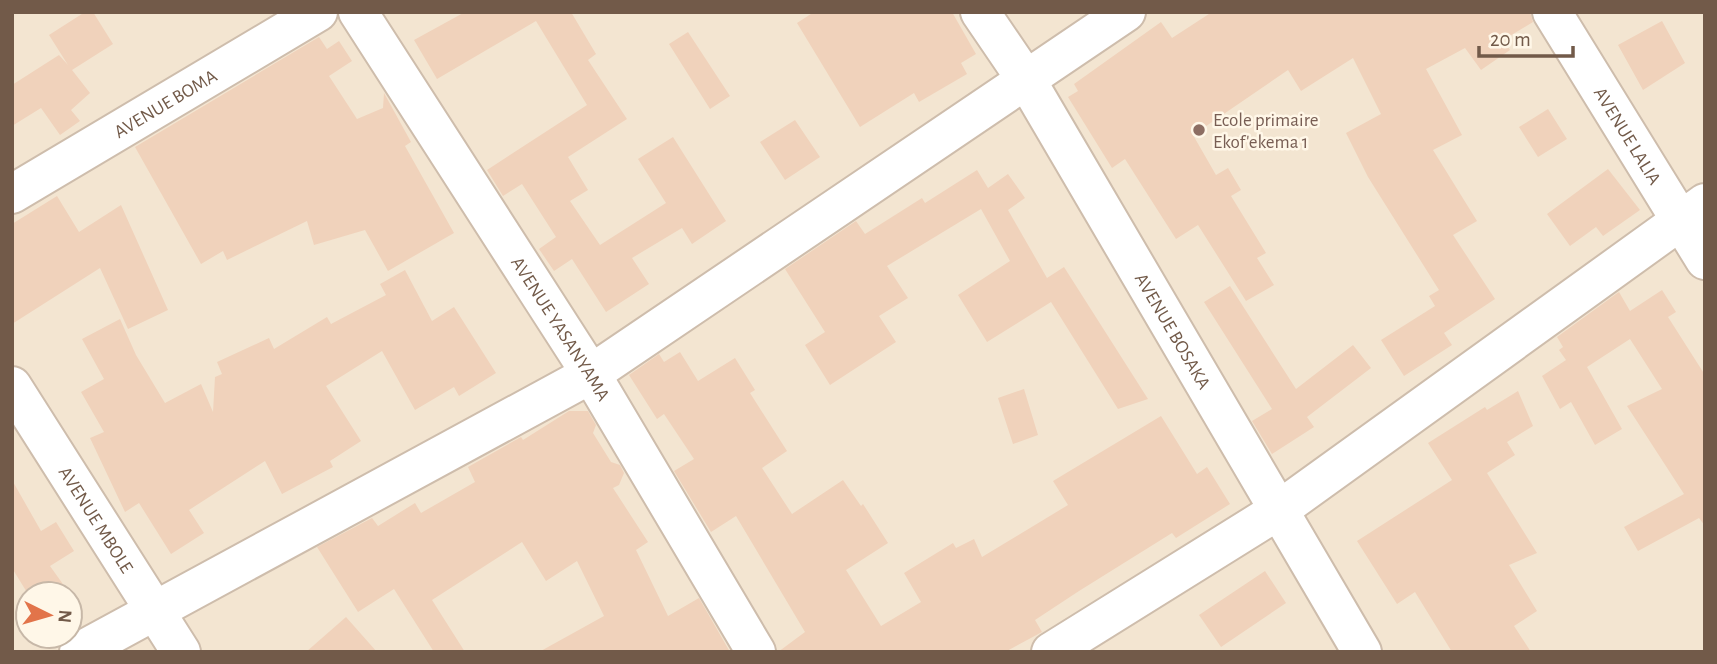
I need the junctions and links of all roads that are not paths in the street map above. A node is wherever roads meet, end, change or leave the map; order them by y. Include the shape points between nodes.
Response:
1 (318, 12) edge
2 (358, 12) edge
3 (979, 12) edge
4 (1126, 12) edge
5 (1552, 12) edge
6 (1027, 81) junction
7 (12, 194) edge
8 (1693, 211) edge
9 (1705, 260) edge
10 (592, 374) junction
11 (12, 386) edge
12 (1279, 510) junction
13 (155, 610) junction
14 (79, 652) edge
15 (181, 652) edge
16 (756, 652) edge
17 (1051, 652) edge
18 (1362, 652) edge

1 - 7 street, AVENUE BOMA
2 - 10 street, AVENUE YASANYAMA
3 - 6 street, AVENUE BOSAKA
4 - 6 street
5 - 8 street, AVENUE LALIA
6 - 10 street
6 - 12 street, AVENUE BOSAKA
8 - 9 street, AVENUE LALIA
8 - 12 street
10 - 13 street
10 - 16 street, AVENUE YASANYAMA
11 - 13 street, AVENUE MBOLE
12 - 17 street
12 - 18 street, AVENUE BOSAKA
13 - 14 street
13 - 15 street, AVENUE MBOLE

